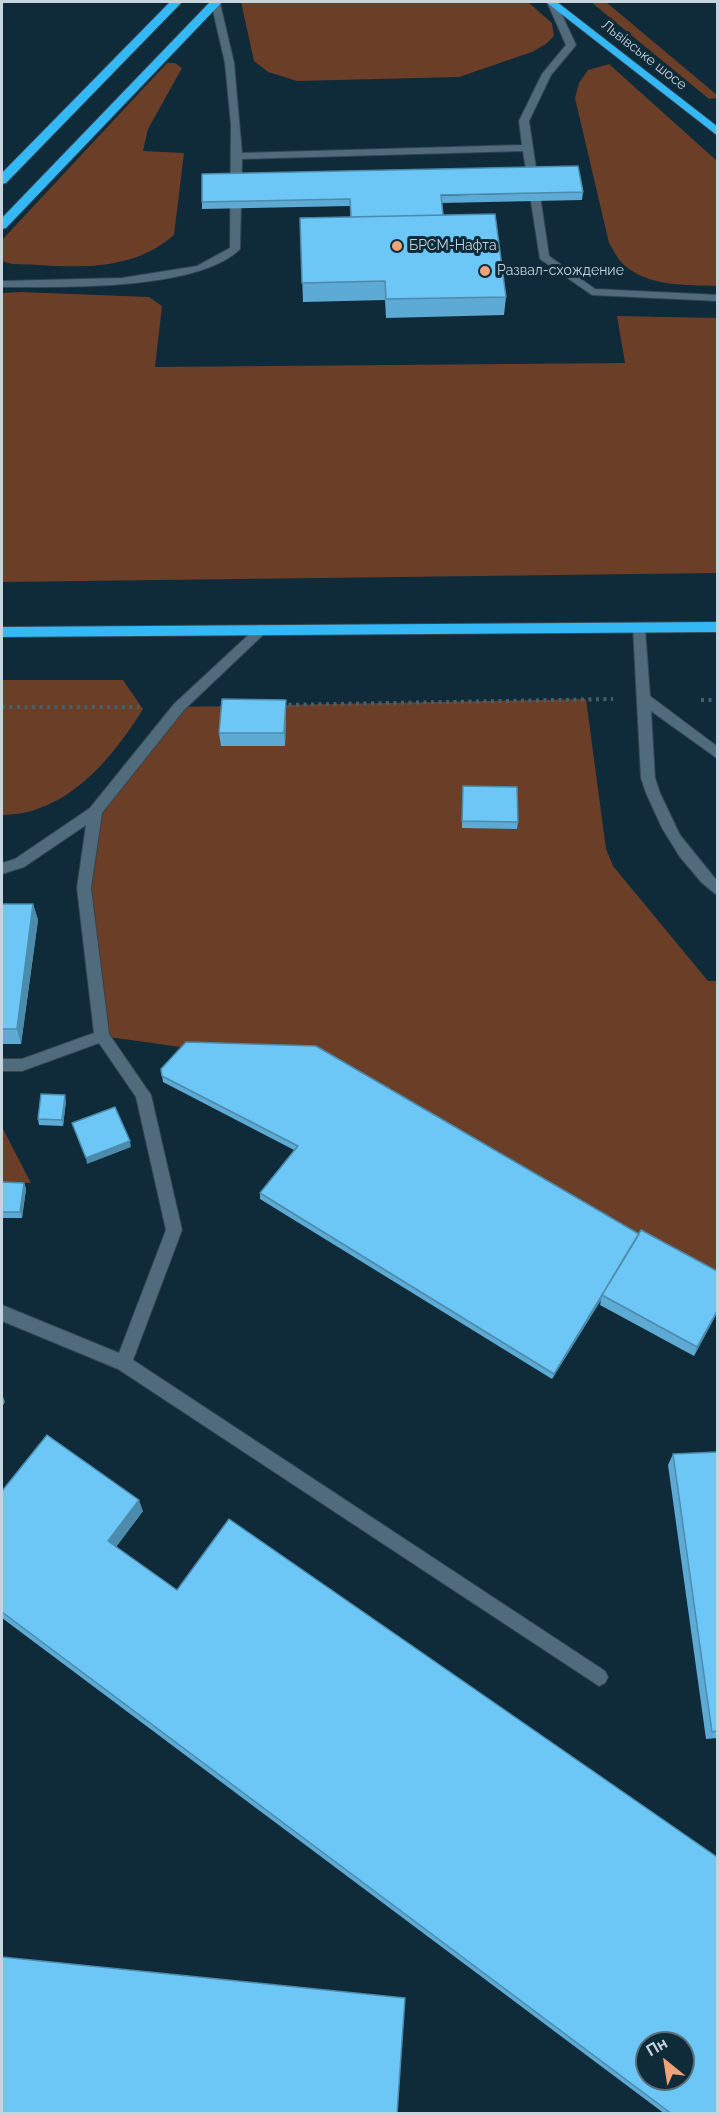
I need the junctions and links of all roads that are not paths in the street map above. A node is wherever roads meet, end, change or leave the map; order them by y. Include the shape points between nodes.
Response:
1 (176, 2) edge
2 (216, 2) edge
3 (552, 2) edge
4 (717, 133) edge
5 (527, 148) junction
6 (239, 156) junction
7 (2, 180) edge
8 (2, 225) edge
9 (2, 284) edge
10 (717, 298) edge
11 (717, 627) edge
12 (639, 628) junction
13 (261, 630) junction
14 (2, 632) edge
15 (644, 699) junction
16 (717, 754) edge
17 (95, 812) junction
18 (2, 868) edge
19 (717, 891) edge
20 (102, 1036) junction
21 (2, 1065) edge
22 (2, 1313) edge
23 (124, 1363) junction
24 (599, 1677) dead end

1 - 7 highway
2 - 6 lane via 225,32
2 - 8 highway
3 - 4 highway, Львівське шосе
3 - 5 lane via 571,45 547,74 524,121
5 - 6 lane
5 - 10 lane via 544,257 592,292
6 - 9 lane via 235,249 200,269 122,281
11 - 12 highway
12 - 13 highway
12 - 15 lane
13 - 14 highway
13 - 17 lane via 179,707
15 - 16 lane
15 - 19 lane via 648,778 654,801 690,858
17 - 18 lane via 19,862
17 - 20 lane via 84,888
20 - 21 lane via 22,1065
20 - 23 lane via 143,1095 174,1230
22 - 23 lane
23 - 24 lane

